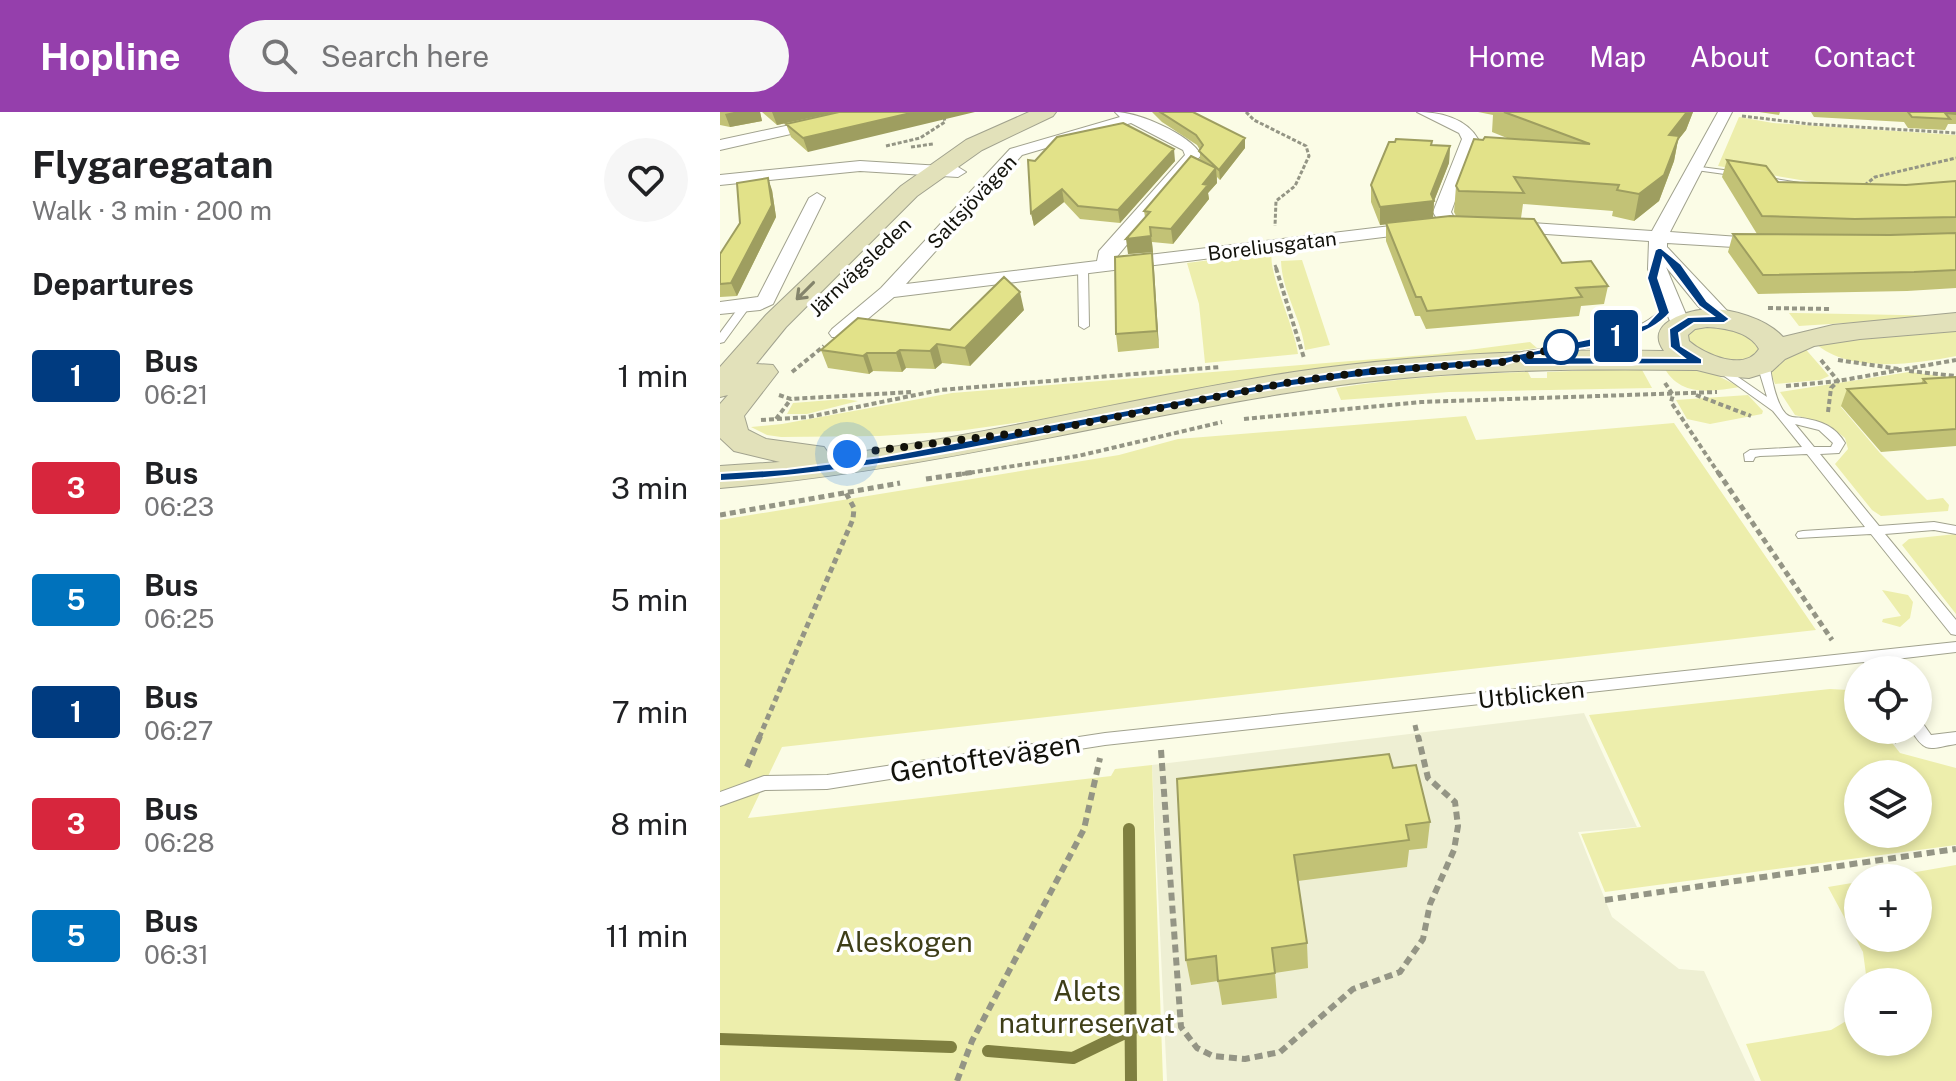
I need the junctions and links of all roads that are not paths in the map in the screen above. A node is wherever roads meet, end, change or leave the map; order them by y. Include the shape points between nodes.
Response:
1 (871, 112) edge
2 (1046, 112) edge
3 (1460, 112) edge
4 (1730, 113) edge
5 (1127, 115) edge
6 (1432, 115) edge
7 (720, 145) edge
8 (1696, 168) junction
9 (946, 171) junction
10 (720, 180) edge
11 (1857, 193) edge
12 (817, 198) dead end
13 (1449, 225) junction
14 (1787, 245) edge
15 (1658, 251) junction
16 (1106, 266) junction
17 (1083, 269) junction
18 (888, 292) junction
19 (753, 304) junction
20 (720, 308) edge
21 (1742, 317) junction
22 (1956, 322) edge
23 (1084, 326) dead end
24 (1676, 328) junction
25 (1869, 330) junction
26 (839, 333) edge
27 (720, 340) edge
28 (1547, 360) junction
29 (1503, 362) junction
30 (1706, 364) junction
31 (1769, 368) junction
32 (729, 412) edge
33 (1781, 414) junction
34 (1065, 427) junction
35 (1812, 452) junction
36 (824, 456) junction
37 (720, 458) edge
38 (1749, 458) dead end
39 (720, 477) edge
40 (1875, 530) junction
41 (1956, 530) edge
42 (1803, 535) dead end
43 (1956, 630) edge
44 (1956, 647) edge
45 (1909, 656) edge
46 (1844, 659) edge
47 (1956, 738) edge
48 (1105, 739) joint
49 (1932, 741) edge
50 (728, 796) edge

1 - 7 street
2 - 9 main road, Järnvägsleden via 974,145
3 - 6 street
4 - 8 street
5 - 16 street via 1189,147 1193,155 1106,255
5 - 18 street, Saltsjövägen via 1016,152
6 - 13 street via 1465,130 1470,139 1442,212
8 - 11 lane
8 - 15 street
9 - 10 street via 860,166
9 - 32 main road, Järnvägsleden via 804,322
12 - 19 street via 772,292
13 - 15 street, Boreliusgatan via 1603,231
13 - 16 street, Boreliusgatan
14 - 15 street, Boreliusgatan
15 - 21 street via 1677,266 1703,303
15 - 24 street via 1675,304
15 - 29 lane via 1653,278 1664,313 1651,326
16 - 17 street, Boreliusgatan
17 - 18 street, Boreliusgatan
17 - 23 lane
18 - 26 street, Saltsjövägen
19 - 20 street
19 - 27 lane
21 - 24 main road via 1699,319
21 - 25 main road via 1785,330
21 - 31 main road via 1772,345
22 - 25 main road
24 - 28 main road via 1631,348
24 - 30 main road via 1676,347
25 - 31 main road via 1797,342
28 - 29 main road
28 - 30 main road
29 - 34 main road via 1291,382
30 - 31 main road
30 - 33 lane via 1753,389
31 - 33 lane
32 - 36 main road via 732,436 750,445
33 - 35 lane
33 - 35 lane via 1835,434 1835,450
34 - 36 main road
34 - 39 main road via 881,461
35 - 38 lane via 1790,449
35 - 40 lane
36 - 37 main road
40 - 41 lane
40 - 42 lane
40 - 43 lane
44 - 45 lane, Utblicken
46 - 48 lane, Utblicken
47 - 49 lane
48 - 50 lane, Gentoftevägen via 827,782 764,783

